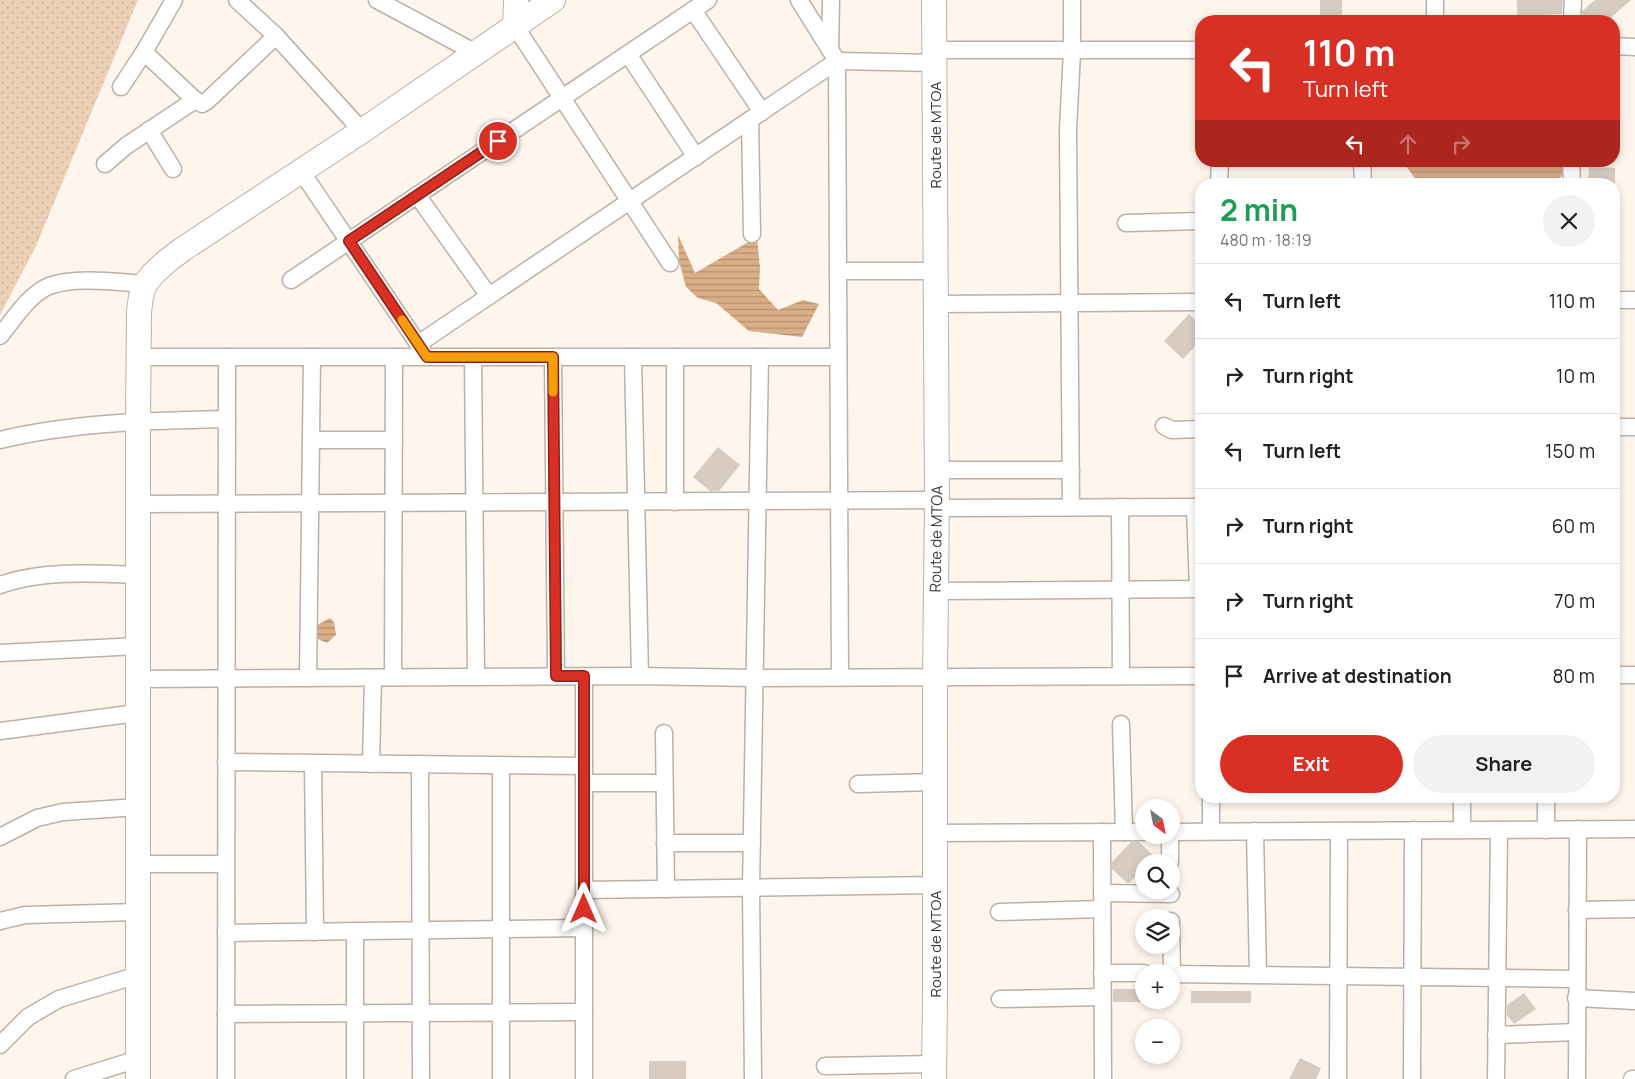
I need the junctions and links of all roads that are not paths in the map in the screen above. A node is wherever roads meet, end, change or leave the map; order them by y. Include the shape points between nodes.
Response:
1 (174, 0) edge
2 (237, 0) edge
3 (377, 0) edge
4 (516, 0) edge
5 (554, 0) edge
6 (708, 0) edge
7 (798, 0) edge
8 (831, 0) edge
9 (934, 0) edge
10 (1072, 0) edge
11 (1435, 0) edge
12 (1572, 0) edge
13 (693, 10) junction
14 (1435, 15) edge
15 (1572, 15) edge
16 (516, 26) junction
17 (276, 36) junction
18 (1620, 46) edge
19 (1635, 47) edge
20 (1195, 50) edge
21 (1072, 51) junction
22 (144, 52) junction
23 (476, 53) junction
24 (628, 54) junction
25 (834, 56) junction
26 (935, 56) junction
27 (120, 87) dead end
28 (562, 98) junction
29 (194, 100) junction
30 (756, 116) junction
31 (149, 130) junction
32 (362, 131) junction
33 (696, 156) junction
34 (105, 164) dead end
35 (173, 169) dead end
36 (301, 171) junction
37 (417, 195) junction
38 (629, 201) junction
39 (1195, 221) edge
40 (1126, 223) dead end
41 (752, 234) dead end
42 (349, 241) junction
43 (670, 263) dead end
44 (936, 270) junction
45 (838, 271) junction
46 (291, 280) dead end
47 (145, 284) junction
48 (489, 296) junction
49 (1620, 300) edge
50 (1635, 300) edge
51 (1195, 302) edge
52 (1070, 303) junction
53 (937, 304) junction
54 (0, 336) edge
55 (423, 350) junction
56 (139, 357) junction
57 (227, 357) junction
58 (312, 357) junction
59 (394, 357) junction
60 (473, 357) junction
61 (553, 357) junction
62 (633, 357) junction
63 (675, 357) junction
64 (760, 357) junction
65 (838, 357) junction
66 (227, 419) junction
67 (138, 421) junction
68 (1164, 426) dead end
69 (1620, 427) edge
70 (1635, 427) edge
71 (1195, 429) edge
72 (0, 440) edge
73 (311, 440) junction
74 (394, 440) junction
75 (937, 470) junction
76 (1071, 470) junction
77 (758, 501) junction
78 (839, 501) junction
79 (474, 502) junction
80 (554, 502) junction
81 (636, 502) junction
82 (675, 502) junction
83 (226, 503) junction
84 (310, 503) junction
85 (393, 503) junction
86 (138, 504) junction
87 (937, 504) junction
88 (1071, 507) junction
89 (1120, 507) junction
90 (1195, 507) edge
91 (138, 575) junction
92 (0, 585) edge
93 (1195, 589) edge
94 (936, 590) junction
95 (1121, 590) junction
96 (138, 646) junction
97 (0, 653) edge
98 (1620, 675) edge
99 (1635, 675) edge
100 (556, 676) junction
101 (584, 676) junction
102 (640, 676) junction
103 (1121, 676) junction
104 (1195, 676) edge
105 (393, 677) junction
106 (476, 677) junction
107 (840, 677) junction
108 (935, 677) junction
109 (227, 678) junction
110 (308, 678) junction
111 (372, 678) junction
112 (754, 678) junction
113 (138, 679) junction
114 (137, 713) junction
115 (1122, 724) dead end
116 (0, 731) edge
117 (664, 733) dead end
118 (226, 762) junction
119 (313, 763) junction
120 (371, 764) junction
121 (420, 764) junction
122 (501, 765) junction
123 (584, 766) junction
124 (935, 782) junction
125 (584, 783) junction
126 (664, 783) junction
127 (858, 784) dead end
128 (1211, 803) edge
129 (1462, 803) edge
130 (1546, 803) edge
131 (138, 807) junction
132 (1578, 829) junction
133 (1635, 829) edge
134 (1413, 830) junction
135 (1462, 830) junction
136 (1499, 830) junction
137 (1546, 830) junction
138 (1255, 831) junction
139 (1339, 831) junction
140 (1102, 832) junction
141 (1124, 832) junction
142 (1135, 832) edge
143 (1211, 832) junction
144 (935, 833) junction
145 (1180, 833) edge
146 (0, 836) edge
147 (665, 843) junction
148 (752, 843) junction
149 (138, 864) junction
150 (226, 864) junction
151 (935, 885) junction
152 (751, 888) junction
153 (666, 889) junction
154 (584, 890) junction
155 (1135, 897) edge
156 (1102, 901) junction
157 (1635, 909) edge
158 (1577, 910) junction
159 (138, 912) junction
160 (999, 912) dead end
161 (0, 921) edge
162 (584, 928) junction
163 (501, 929) junction
164 (420, 930) junction
165 (356, 931) junction
166 (315, 932) junction
167 (226, 933) junction
168 (1102, 973) junction
169 (1135, 973) edge
170 (1180, 974) edge
171 (138, 975) junction
172 (1258, 975) junction
173 (1339, 976) junction
174 (1412, 976) junction
175 (1497, 978) junction
176 (1577, 978) junction
177 (1000, 998) dead end
178 (1102, 998) junction
179 (1576, 998) junction
180 (1635, 1001) edge
181 (584, 1012) junction
182 (355, 1013) junction
183 (420, 1013) junction
184 (501, 1013) junction
185 (226, 1014) junction
186 (1576, 1032) junction
187 (1496, 1035) junction
188 (0, 1045) edge
189 (825, 1066) dead end
190 (138, 1069) edge
191 (934, 1071) edge
192 (74, 1079) edge
193 (226, 1079) edge
194 (355, 1079) edge
195 (421, 1079) edge
196 (502, 1079) edge
197 (584, 1079) edge
198 (753, 1079) edge
199 (1103, 1079) edge
200 (1338, 1079) edge
201 (1412, 1079) edge
202 (1496, 1079) edge
203 (1577, 1079) edge

1 - 22 street
2 - 17 street
3 - 23 street
4 - 16 street
5 - 16 street
6 - 13 street
7 - 25 street
8 - 25 street
9 - 26 street, Route de MTOA
10 - 21 street
11 - 14 street
12 - 15 street
13 - 24 street
13 - 30 street
16 - 23 street
16 - 28 street
17 - 29 street via 207,102 202,104
17 - 32 street
18 - 19 street
20 - 21 street
21 - 26 street
21 - 52 street via 1068,130
22 - 27 street
22 - 29 street
23 - 32 street
24 - 28 street
24 - 33 street
25 - 26 street
25 - 30 street
25 - 45 street
26 - 44 street, Route de MTOA
28 - 37 street
28 - 38 street
29 - 31 street
30 - 33 street
30 - 41 street
31 - 34 street
31 - 35 street
32 - 36 street
33 - 38 street
36 - 42 street
36 - 47 street via 167,261
37 - 42 street
37 - 48 street
38 - 43 street
38 - 48 street
39 - 40 street
42 - 46 street
42 - 55 street
44 - 45 street
44 - 53 street, Route de MTOA
45 - 65 street
47 - 54 street via 70,282 48,287 31,299
47 - 56 street via 139,312
48 - 55 street
49 - 50 street
51 - 52 street
52 - 53 street
52 - 76 street
53 - 75 street, Route de MTOA
55 - 59 street
55 - 60 street
56 - 57 street
56 - 67 street
57 - 58 street
57 - 66 street
58 - 59 street
58 - 73 street
59 - 74 street
60 - 61 street
60 - 79 street
61 - 62 street
61 - 80 street
62 - 63 street
62 - 81 street
63 - 64 street
63 - 82 street
64 - 65 street
64 - 77 street
65 - 78 street
66 - 67 street
66 - 83 street
67 - 72 street via 34,432
67 - 86 street
68 - 71 street via 1172,430
69 - 70 street
73 - 74 street
73 - 84 street
74 - 85 street
75 - 76 street
75 - 87 street, Route de MTOA
76 - 88 street
77 - 78 street
77 - 82 street
77 - 112 street
78 - 87 street
78 - 107 street
79 - 80 street
79 - 85 street
79 - 106 street
80 - 81 street
80 - 100 street
81 - 82 street
81 - 102 street
83 - 84 street
83 - 86 street
83 - 109 street
84 - 85 street
84 - 110 street
85 - 105 street
86 - 91 street
87 - 88 street
87 - 94 street, Route de MTOA
88 - 89 street
89 - 90 street
89 - 95 street
91 - 92 street via 54,575
91 - 96 street
93 - 95 street
94 - 95 street
94 - 108 street, Route de MTOA
95 - 103 street
96 - 97 street
96 - 113 street
98 - 99 street
100 - 101 street
100 - 106 street
101 - 102 street
101 - 123 street
102 - 112 street
103 - 104 street
103 - 108 street
105 - 106 street
105 - 111 street
107 - 108 street
107 - 112 street
108 - 124 street, Route de MTOA
109 - 110 street
109 - 113 street
109 - 118 street
110 - 111 street
111 - 120 street
112 - 148 street
113 - 114 street
114 - 116 street
114 - 131 street
115 - 141 street
117 - 126 street
118 - 119 street
118 - 150 street
119 - 120 street
119 - 166 street
120 - 121 street
121 - 122 street
121 - 164 street
122 - 123 street
122 - 163 street
123 - 125 street
124 - 127 street
124 - 144 street, Route de MTOA
125 - 126 street
125 - 154 street
126 - 147 street
128 - 143 street
129 - 135 street
130 - 137 street
131 - 146 street via 63,812 37,818
131 - 149 street
132 - 133 street
132 - 137 street
132 - 158 street
134 - 135 street
134 - 139 street
134 - 174 street
135 - 136 street
136 - 137 street
136 - 175 street
138 - 139 street
138 - 143 street
138 - 172 street
139 - 173 street
140 - 141 street
140 - 144 street
140 - 156 street
141 - 142 street
143 - 145 street
144 - 151 street, Route de MTOA
147 - 148 street
147 - 153 street
148 - 152 street
149 - 150 street
149 - 159 street
150 - 167 street
151 - 152 street
151 - 191 street, Route de MTOA
152 - 153 street
152 - 198 street
153 - 154 street
154 - 162 street
155 - 156 street
156 - 160 street
156 - 168 street
157 - 158 street
158 - 176 street
159 - 161 street via 25,915
159 - 171 street
162 - 163 street
162 - 181 street
163 - 164 street
163 - 184 street
164 - 165 street
164 - 183 street
165 - 166 street
165 - 182 street
166 - 167 street
167 - 185 street
168 - 169 street
168 - 178 street
170 - 172 street
171 - 188 street via 58,999 28,1017
171 - 190 street
172 - 173 street
173 - 174 street
173 - 200 street
174 - 175 street
174 - 201 street
175 - 176 street
175 - 187 street
176 - 179 street
177 - 178 street
178 - 199 street
179 - 180 street
179 - 186 street
181 - 184 street
181 - 197 street
182 - 183 street
182 - 185 street
182 - 194 street
183 - 184 street
183 - 195 street
184 - 196 street
185 - 193 street
186 - 187 street
186 - 203 street
187 - 202 street
189 - 191 street
190 - 192 street

